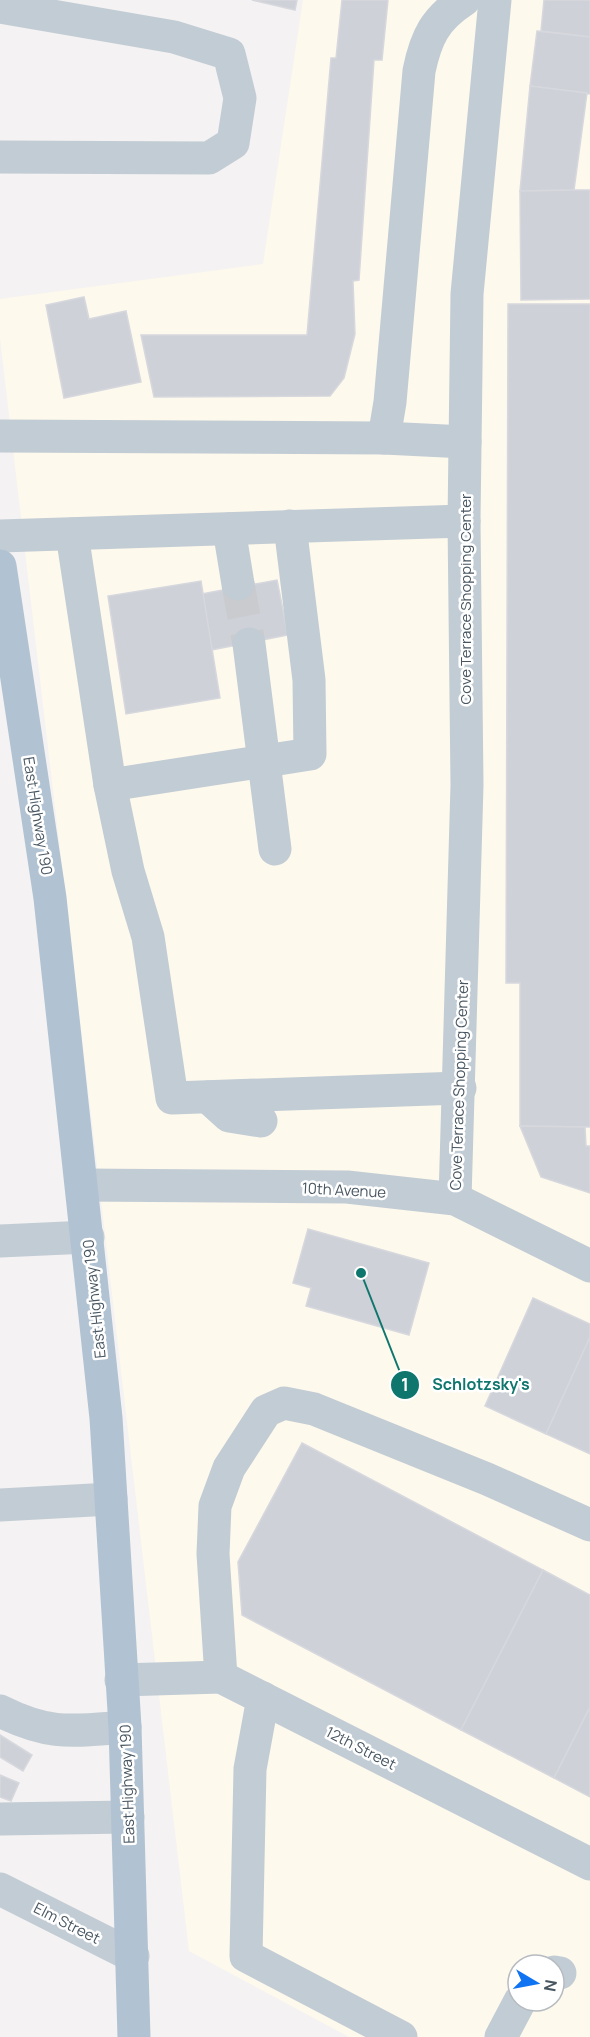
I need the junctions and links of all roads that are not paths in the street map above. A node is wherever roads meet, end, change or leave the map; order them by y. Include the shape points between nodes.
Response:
1 (464, 0) edge
2 (495, 0) edge
3 (0, 7) edge
4 (0, 157) edge
5 (0, 436) edge
6 (384, 438) junction
7 (465, 442) junction
8 (464, 521) junction
9 (290, 526) junction
10 (229, 528) junction
11 (72, 534) junction
12 (0, 536) edge
13 (0, 566) edge
14 (238, 584) tunnel mouth
15 (249, 644) tunnel mouth
16 (264, 761) junction
17 (110, 784) junction
18 (275, 849) dead end
19 (460, 1088) junction
20 (310, 1093) junction
21 (208, 1097) junction
22 (82, 1185) junction
23 (455, 1199) junction
24 (88, 1237) junction
25 (0, 1241) edge
26 (590, 1266) edge
27 (111, 1499) junction
28 (0, 1505) edge
29 (590, 1525) edge
30 (221, 1677) junction
31 (121, 1680) junction
32 (263, 1698) junction
33 (0, 1711) edge
34 (125, 1727) junction
35 (128, 1818) junction
36 (0, 1819) edge
37 (590, 1864) edge
38 (0, 1889) edge
39 (133, 1956) junction
40 (514, 2013) edge
41 (134, 2037) edge
42 (401, 2037) edge
43 (501, 2037) edge

1 - 6 street via 448,11 425,42
2 - 7 street, Cove Terrace Shopping Center via 467,294
3 - 4 street via 174,37 230,54 240,98 233,143 208,158
5 - 6 street
6 - 7 street
7 - 8 street, Cove Terrace Shopping Center
8 - 9 street
8 - 19 street, Cove Terrace Shopping Center via 467,784
9 - 10 street
9 - 16 street via 309,680 310,754
10 - 11 street
10 - 14 street
11 - 12 street
11 - 17 street
13 - 22 main road, East Highway 190 via 50,897
15 - 16 street
16 - 17 street
16 - 18 street
17 - 21 street via 128,871 148,936 172,1098
19 - 20 street
19 - 23 street, Cove Terrace Shopping Center
20 - 21 street
20 - 21 street via 269,1122 230,1116
22 - 23 street, 10th Avenue via 347,1187
22 - 24 main road, East Highway 190
23 - 26 street, 10th Avenue
24 - 25 street
24 - 27 main road, East Highway 190
27 - 28 street
27 - 31 main road, East Highway 190
29 - 30 street via 314,1409 284,1403 266,1411 229,1468 215,1506 213,1554
30 - 31 street, 12th Street
30 - 32 street, 12th Street
31 - 34 main road, East Highway 190
32 - 37 street, 12th Street
32 - 42 street via 250,1769 246,1956
33 - 34 street via 52,1731
34 - 35 main road, East Highway 190
35 - 36 street
35 - 39 main road, East Highway 190
38 - 39 street, Elm Street
39 - 41 main road, East Highway 190
40 - 43 street

